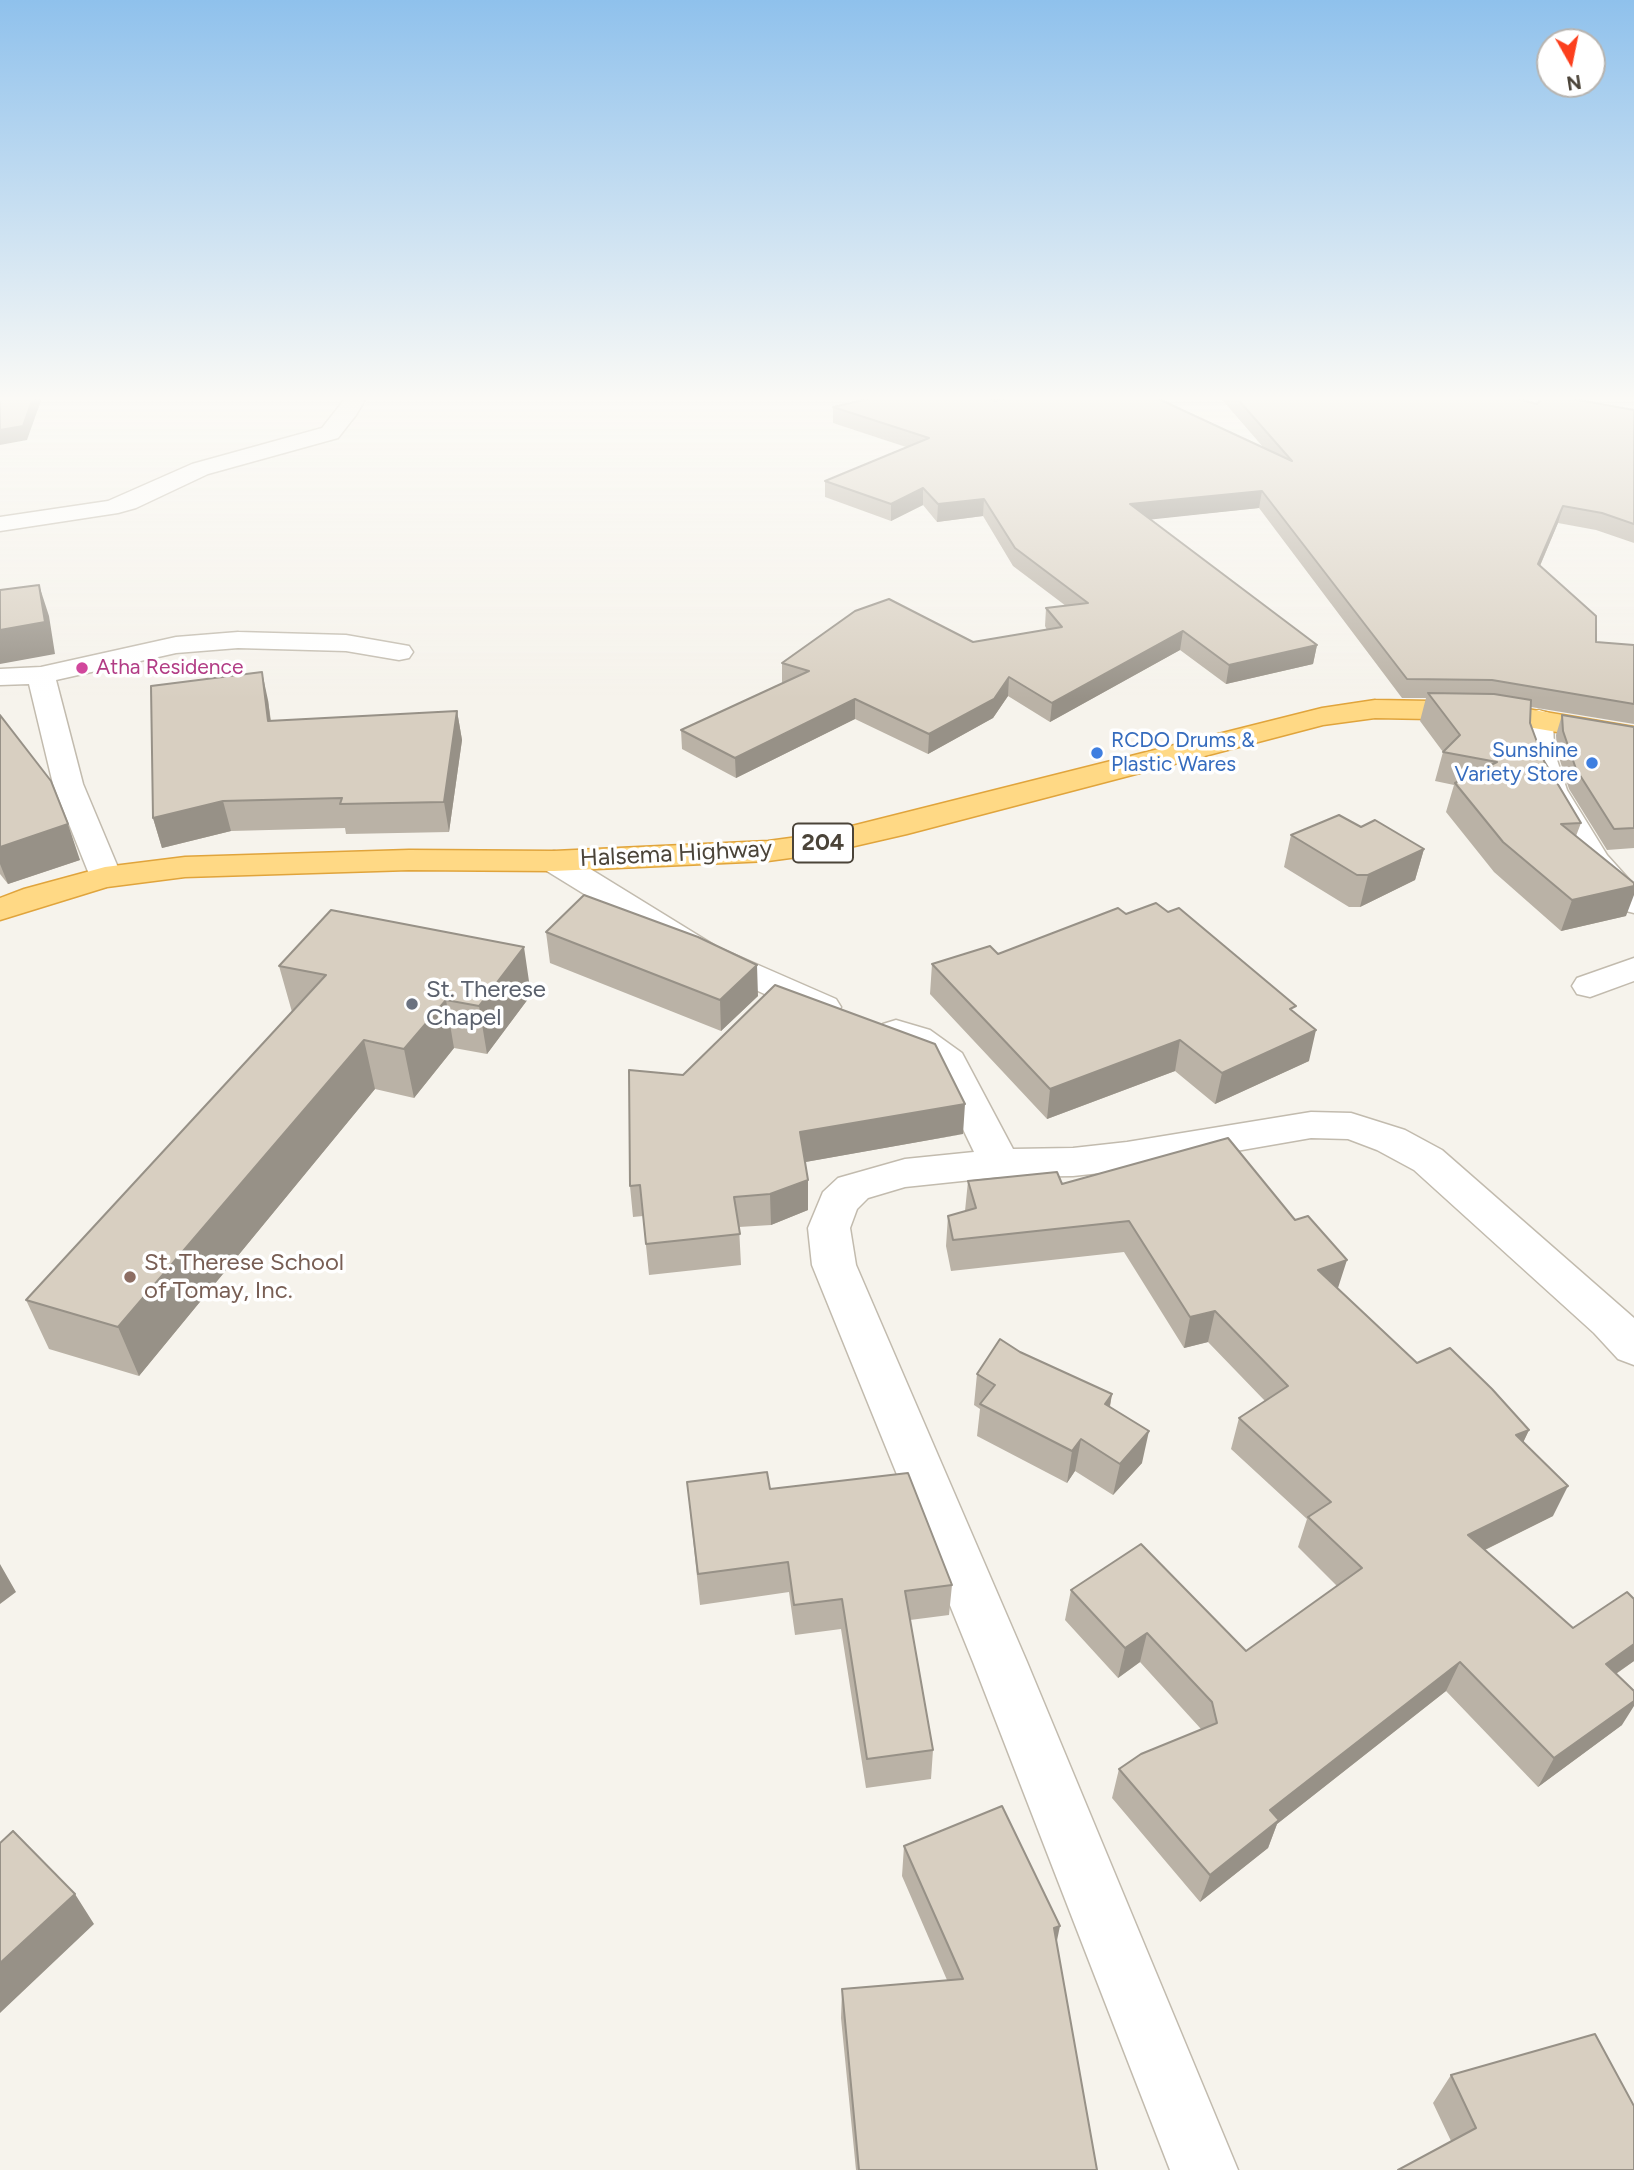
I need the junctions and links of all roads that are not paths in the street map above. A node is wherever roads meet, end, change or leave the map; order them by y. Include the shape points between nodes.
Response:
1 (139, 496) edge
2 (0, 524) edge
3 (399, 652) dead end
4 (41, 675) junction
5 (0, 677) edge
6 (1539, 719) junction
7 (1634, 736) edge
8 (554, 861) junction
9 (104, 877) junction
10 (1634, 903) edge
11 (0, 910) edge
12 (1634, 969) edge
13 (1590, 986) dead end
14 (1000, 1163) junction
15 (1617, 1310) edge
16 (1634, 1347) edge
17 (1204, 2170) edge

1 - 2 street via 119,505
3 - 4 street via 346,643 238,640 176,645
4 - 5 street
4 - 9 street via 68,783
6 - 7 highway, Halsema Highway / 204
6 - 8 highway, Halsema Highway / 204 via 1486,711 1375,709 1322,717 820,844 768,851
6 - 10 street via 1539,751 1552,790 1593,859
8 - 9 highway, Halsema Highway / 204 via 279,862
8 - 14 street via 716,959 794,996 917,1038 949,1062
9 - 11 highway, Halsema Highway / 204
12 - 13 street
14 - 15 street via 1073,1162 1311,1125 1351,1126 1428,1160
14 - 17 street via 905,1172 853,1188 838,1202 830,1228 834,1265 1005,1674
15 - 16 street

